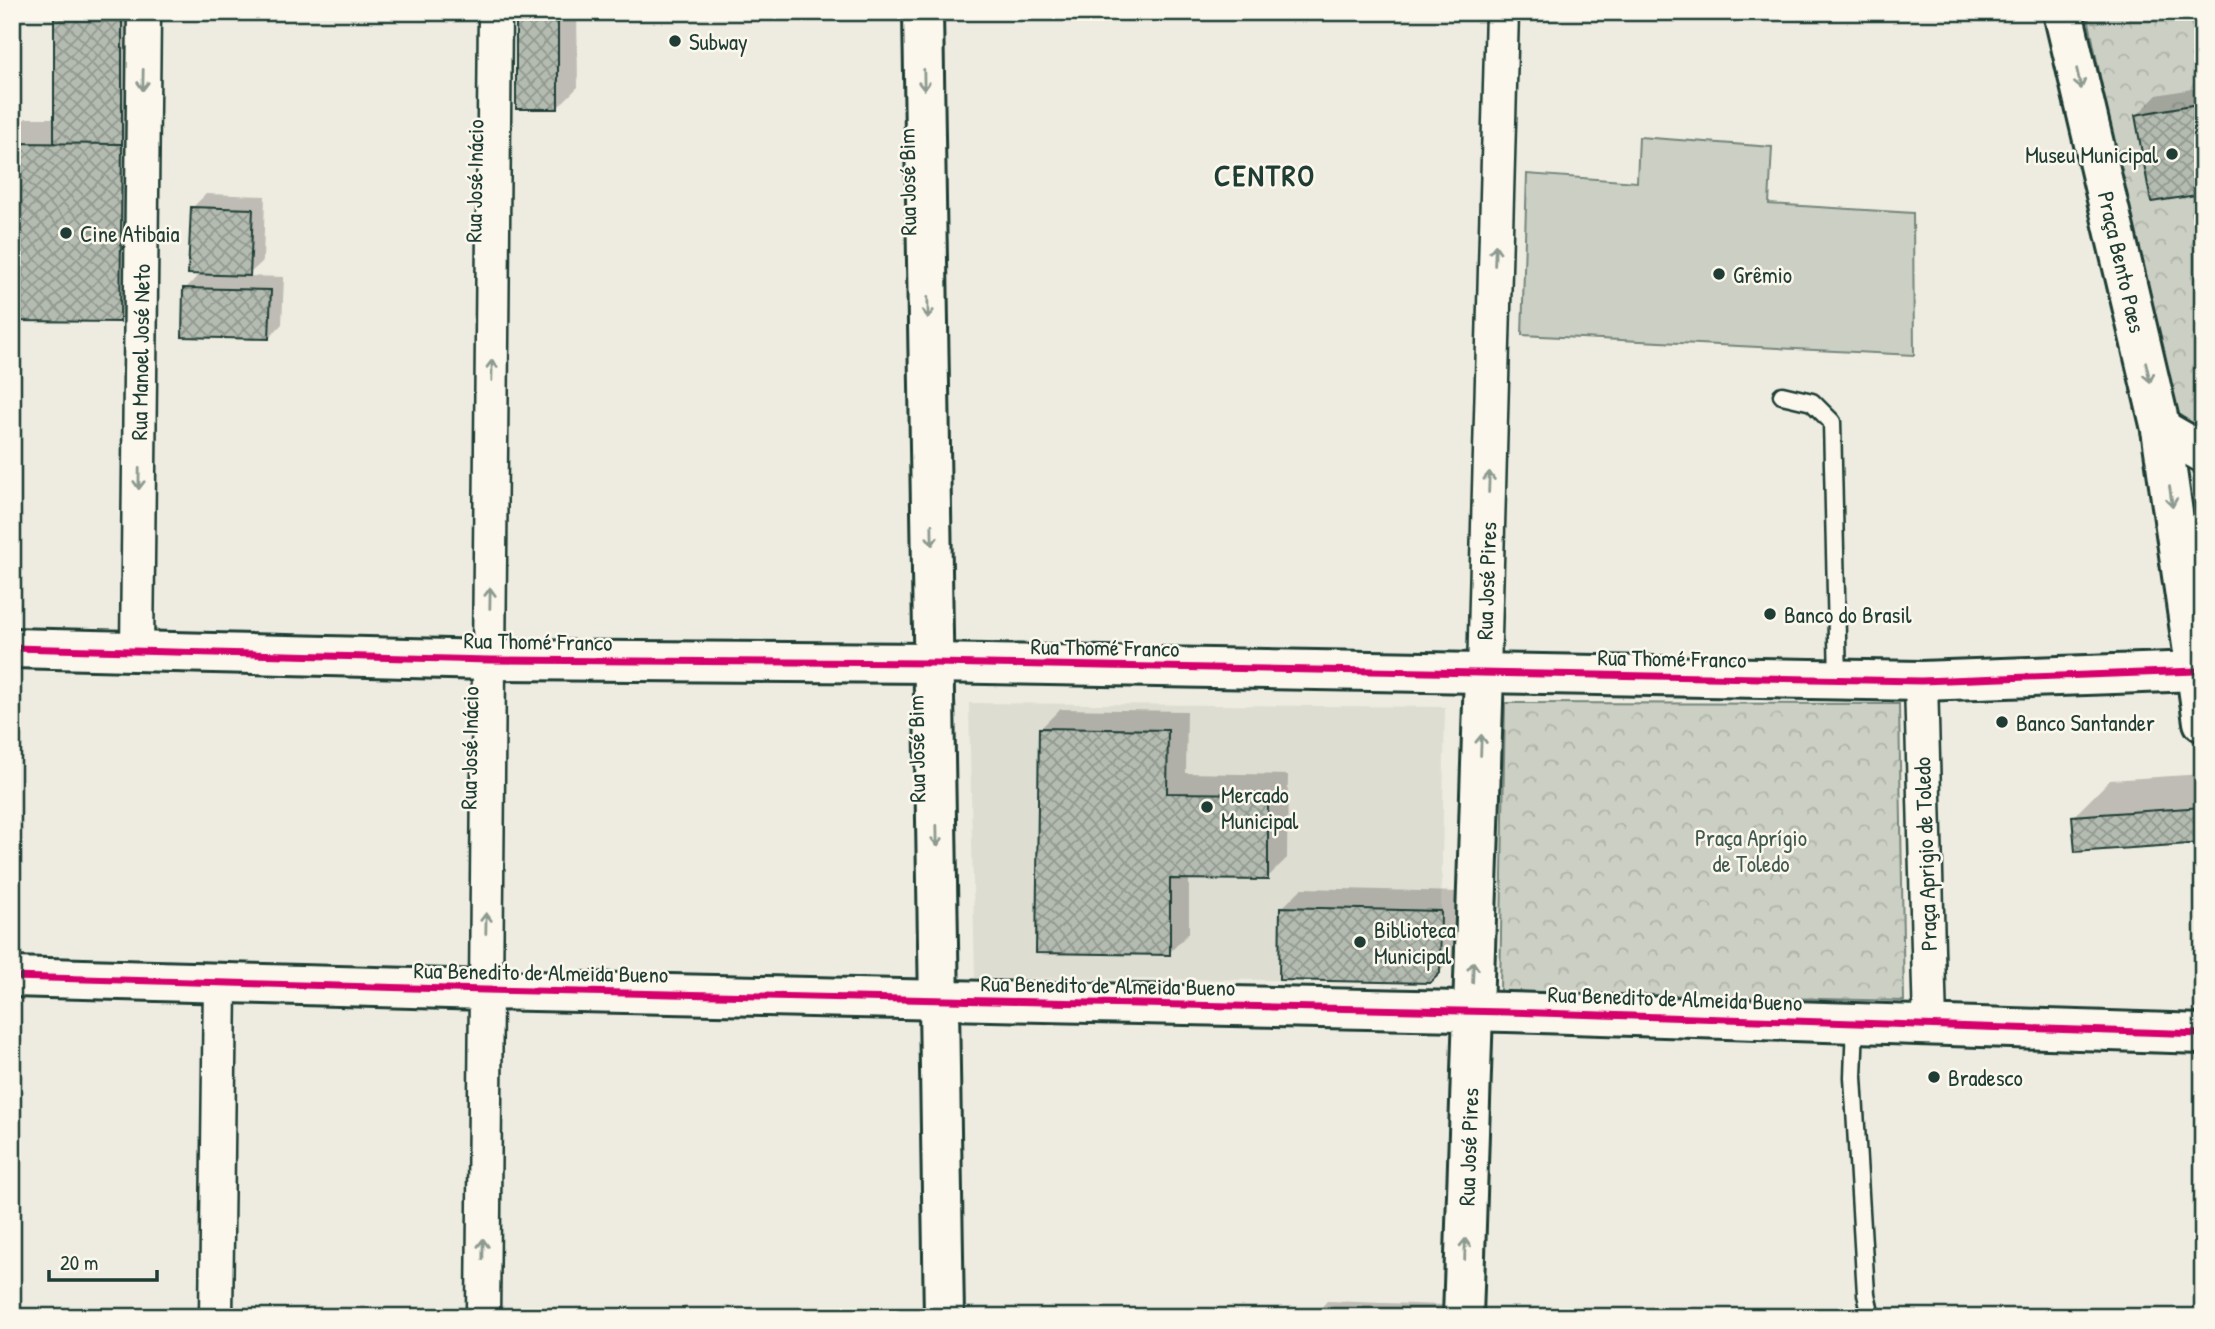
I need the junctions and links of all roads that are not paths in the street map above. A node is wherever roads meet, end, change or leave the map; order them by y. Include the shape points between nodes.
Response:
1 (144, 12) edge
2 (495, 12) edge
3 (923, 12) edge
4 (1502, 12) edge
5 (2063, 12) edge
6 (1783, 396) dead end
7 (2161, 429) junction
8 (2203, 453) edge
9 (12, 648) edge
10 (137, 650) junction
11 (489, 660) junction
12 (934, 663) junction
13 (2197, 671) junction
14 (1484, 673) junction
15 (1838, 680) junction
16 (1921, 681) junction
17 (2203, 722) edge
18 (12, 976) edge
19 (220, 983) junction
20 (486, 990) junction
21 (939, 1001) junction
22 (1472, 1012) junction
23 (1855, 1023) junction
24 (1930, 1026) junction
25 (2203, 1034) edge
26 (216, 1317) edge
27 (483, 1317) edge
28 (944, 1317) edge
29 (1463, 1317) edge
30 (1871, 1317) edge

1 -> 10 street, Rua Manoel José Neto
11 -> 2 street, Rua José Inácio
3 -> 12 street, Rua José Bim
14 -> 4 street, Rua José Pires
5 -> 7 street, Praça Bento Paes
6 - 15 lane via 1812,402 1832,422
7 - 8 street
7 -> 13 street, Praça Bento Paes
9 - 10 street, Rua Thomé Franco
10 - 11 street, Rua Thomé Franco
11 - 12 street, Rua Thomé Franco
20 -> 11 street, Rua José Inácio
12 - 14 street, Rua Thomé Franco
12 -> 21 street, Rua José Bim
13 - 16 street, Rua Thomé Franco
13 - 17 street, Praça Bento Paes
14 - 15 street, Rua Thomé Franco
22 -> 14 street, Rua José Pires
15 - 16 street, Rua Thomé Franco
16 - 24 street, Praça Aprigio de Toledo
18 - 19 street, Rua Benedito de Almeida Bueno
19 - 20 street, Rua Benedito de Almeida Bueno
19 - 26 street
20 - 21 street, Rua Benedito de Almeida Bueno
27 -> 20 street, Rua José Inácio
21 - 22 street, Rua Benedito de Almeida Bueno
21 - 28 street, Rua José Bim
22 - 23 street, Rua Benedito de Almeida Bueno
29 -> 22 street, Rua José Pires
23 - 24 street, Rua Benedito de Almeida Bueno
23 - 30 lane via 1855,1104
24 - 25 street, Rua Benedito de Almeida Bueno

